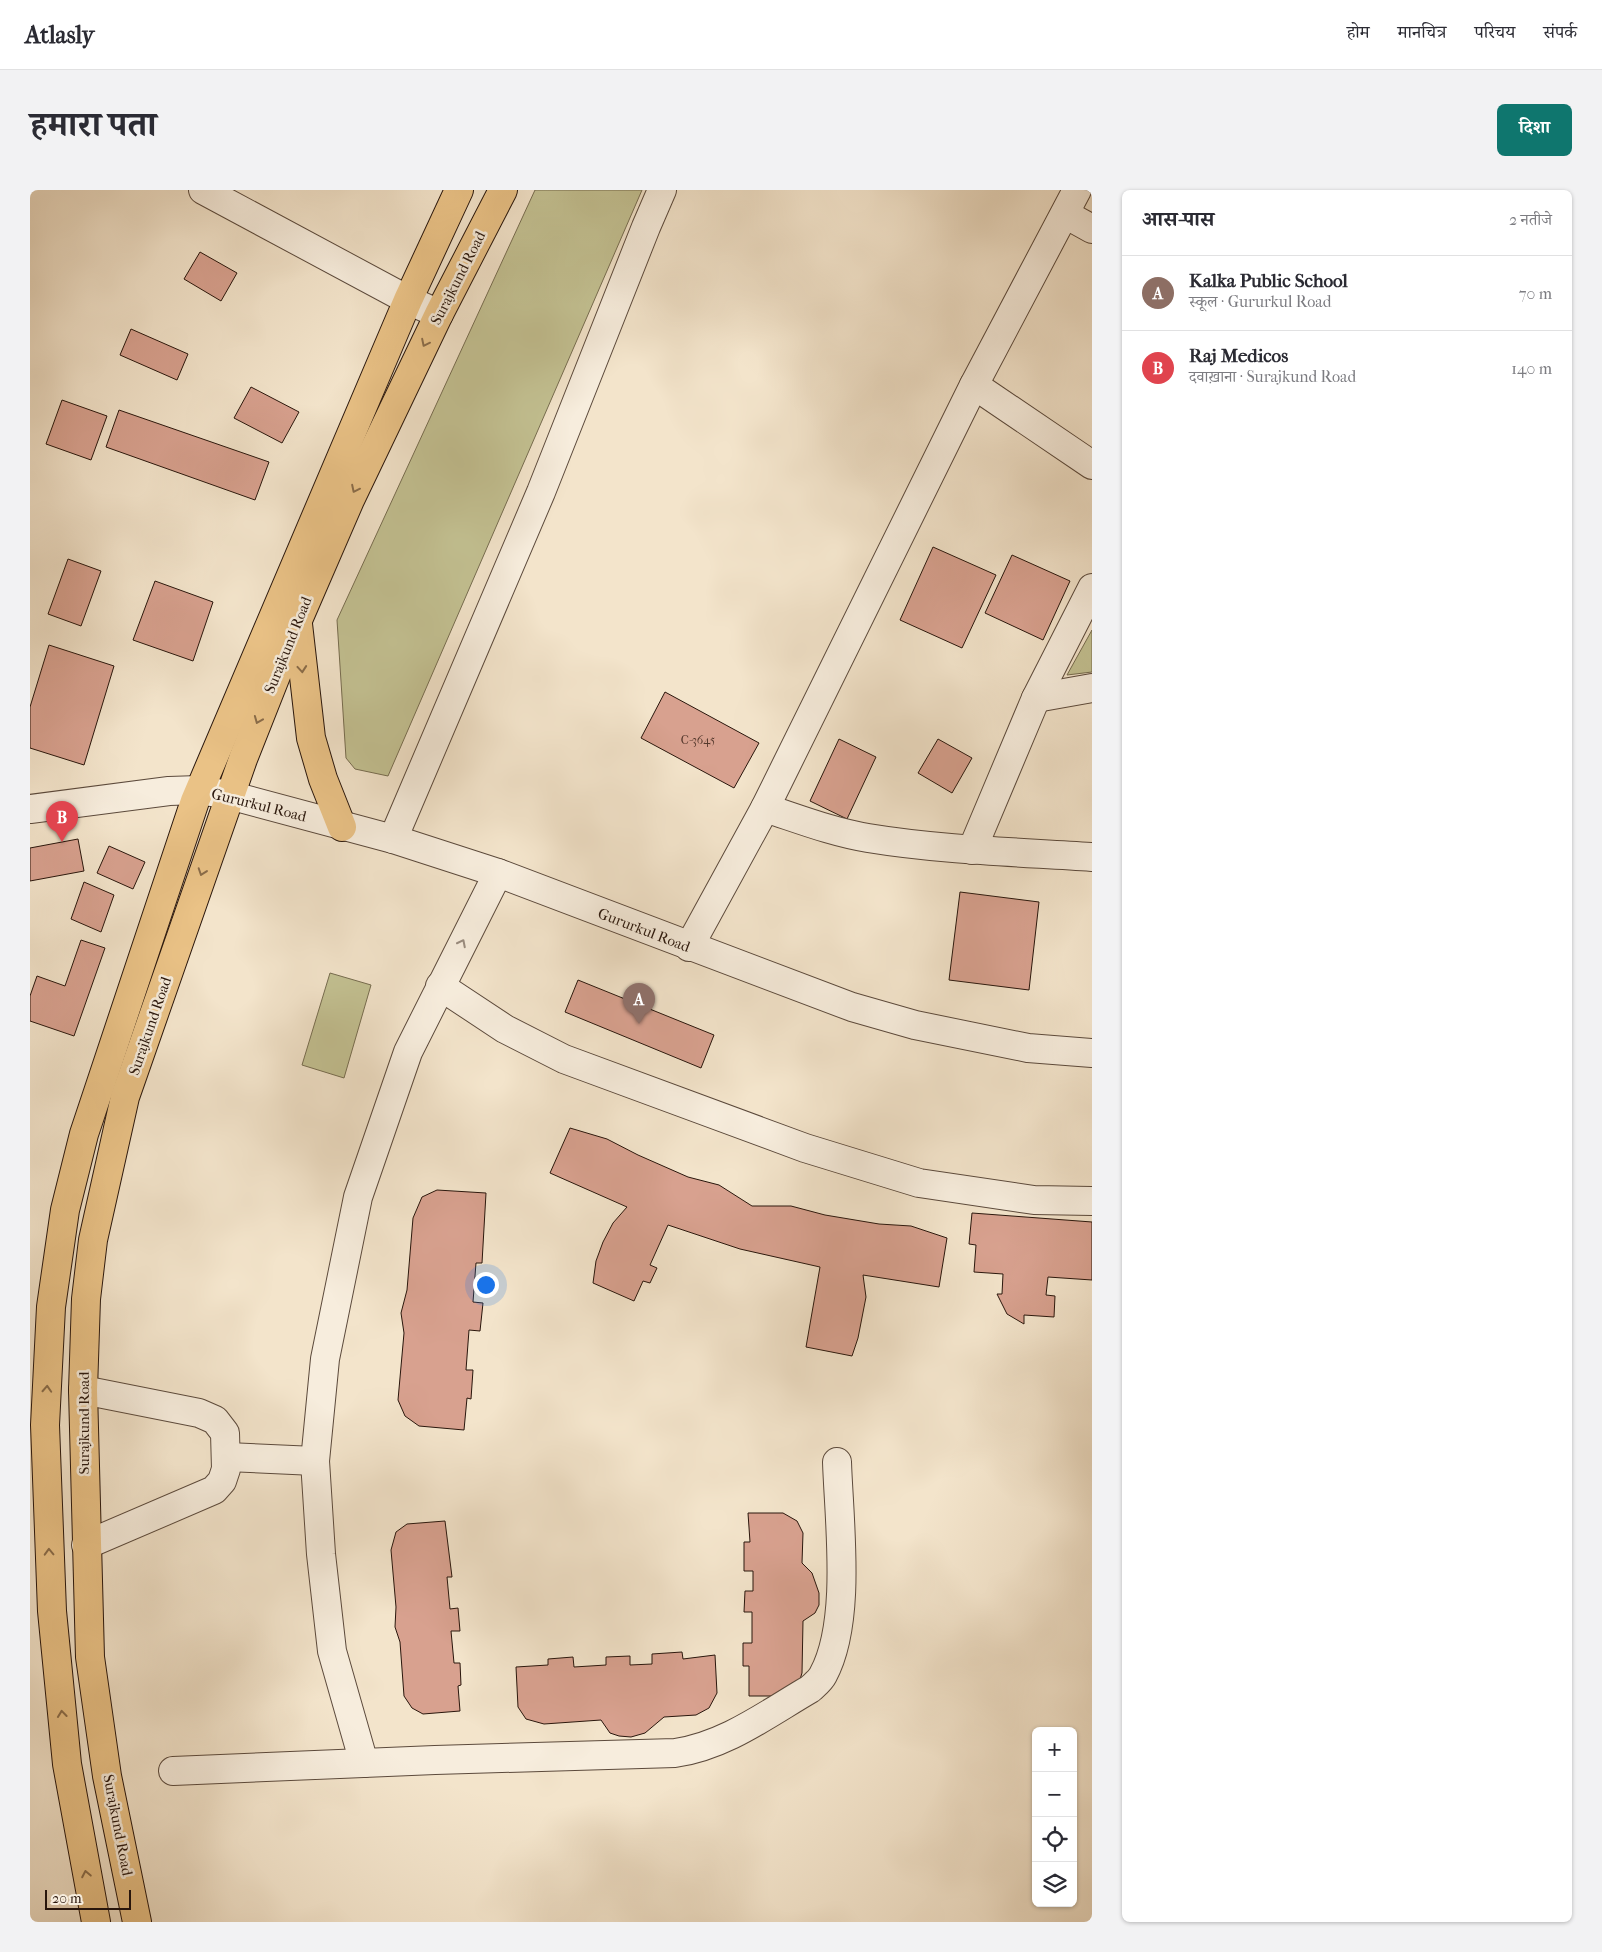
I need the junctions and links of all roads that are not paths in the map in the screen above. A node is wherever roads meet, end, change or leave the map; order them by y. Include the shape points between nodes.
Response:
1 (203, 190) edge
2 (459, 190) edge
3 (503, 190) edge
4 (662, 190) edge
5 (1077, 190) edge
6 (1065, 214) junction
7 (1092, 229) edge
8 (408, 300) junction
9 (439, 314) junction
10 (974, 385) junction
11 (1092, 465) edge
12 (1092, 588) edge
13 (298, 620) junction
14 (1092, 688) edge
15 (1036, 698) junction
16 (199, 790) junction
17 (229, 795) junction
18 (765, 808) junction
19 (30, 809) edge
20 (342, 827) junction
21 (393, 839) junction
22 (972, 850) junction
23 (1092, 857) edge
24 (498, 873) junction
25 (689, 947) junction
26 (440, 986) junction
27 (1092, 1053) edge
28 (1092, 1201) edge
29 (83, 1390) junction
30 (227, 1456) junction
31 (315, 1461) junction
32 (837, 1462) dead end
33 (86, 1545) junction
34 (364, 1763) junction
35 (173, 1771) dead end
36 (96, 1922) edge
37 (137, 1922) edge

1 - 8 street
2 - 8 main road, Surajkund Road
3 - 9 main road, Surajkund Road
4 - 21 street via 538,502
5 - 6 street
6 - 7 street
6 - 10 street
8 - 9 street
8 - 16 main road, Surajkund Road
9 -> 13 main road, Surajkund Road via 350,500
10 - 11 street
10 - 18 street
12 - 15 street
13 -> 17 main road, Surajkund Road
13 -> 20 main road via 311,738
14 - 15 street
15 - 22 street
16 - 17 street, Gururkul Road
16 - 19 street, Gururkul Road
36 -> 16 main road, Surajkund Road via 67,1764 52,1611 45,1425 51,1307 66,1210 84,1134
17 - 20 street, Gururkul Road
17 -> 29 main road, Surajkund Road via 126,1097 93,1240 86,1299
18 - 22 street via 830,830 868,838
18 - 25 street
20 - 21 street, Gururkul Road
21 - 24 street, Gururkul Road
22 - 23 street
24 - 25 street, Gururkul Road
26 -> 24 street
25 - 27 street, Gururkul Road via 852,1008 915,1025 1028,1048
26 - 28 street via 505,1028 564,1059 805,1148 919,1183 1034,1200
26 - 31 street via 408,1052 358,1197 325,1359
29 - 30 street via 199,1413 215,1420 225,1433
29 - 33 main road, Surajkund Road
30 - 31 street
30 - 33 street via 222,1481 214,1490
31 - 34 street via 332,1651
32 - 34 street via 841,1579 835,1642 822,1678 810,1689 739,1731 697,1750 605,1757
33 - 37 main road, Surajkund Road via 92,1666 107,1776
34 - 35 street

